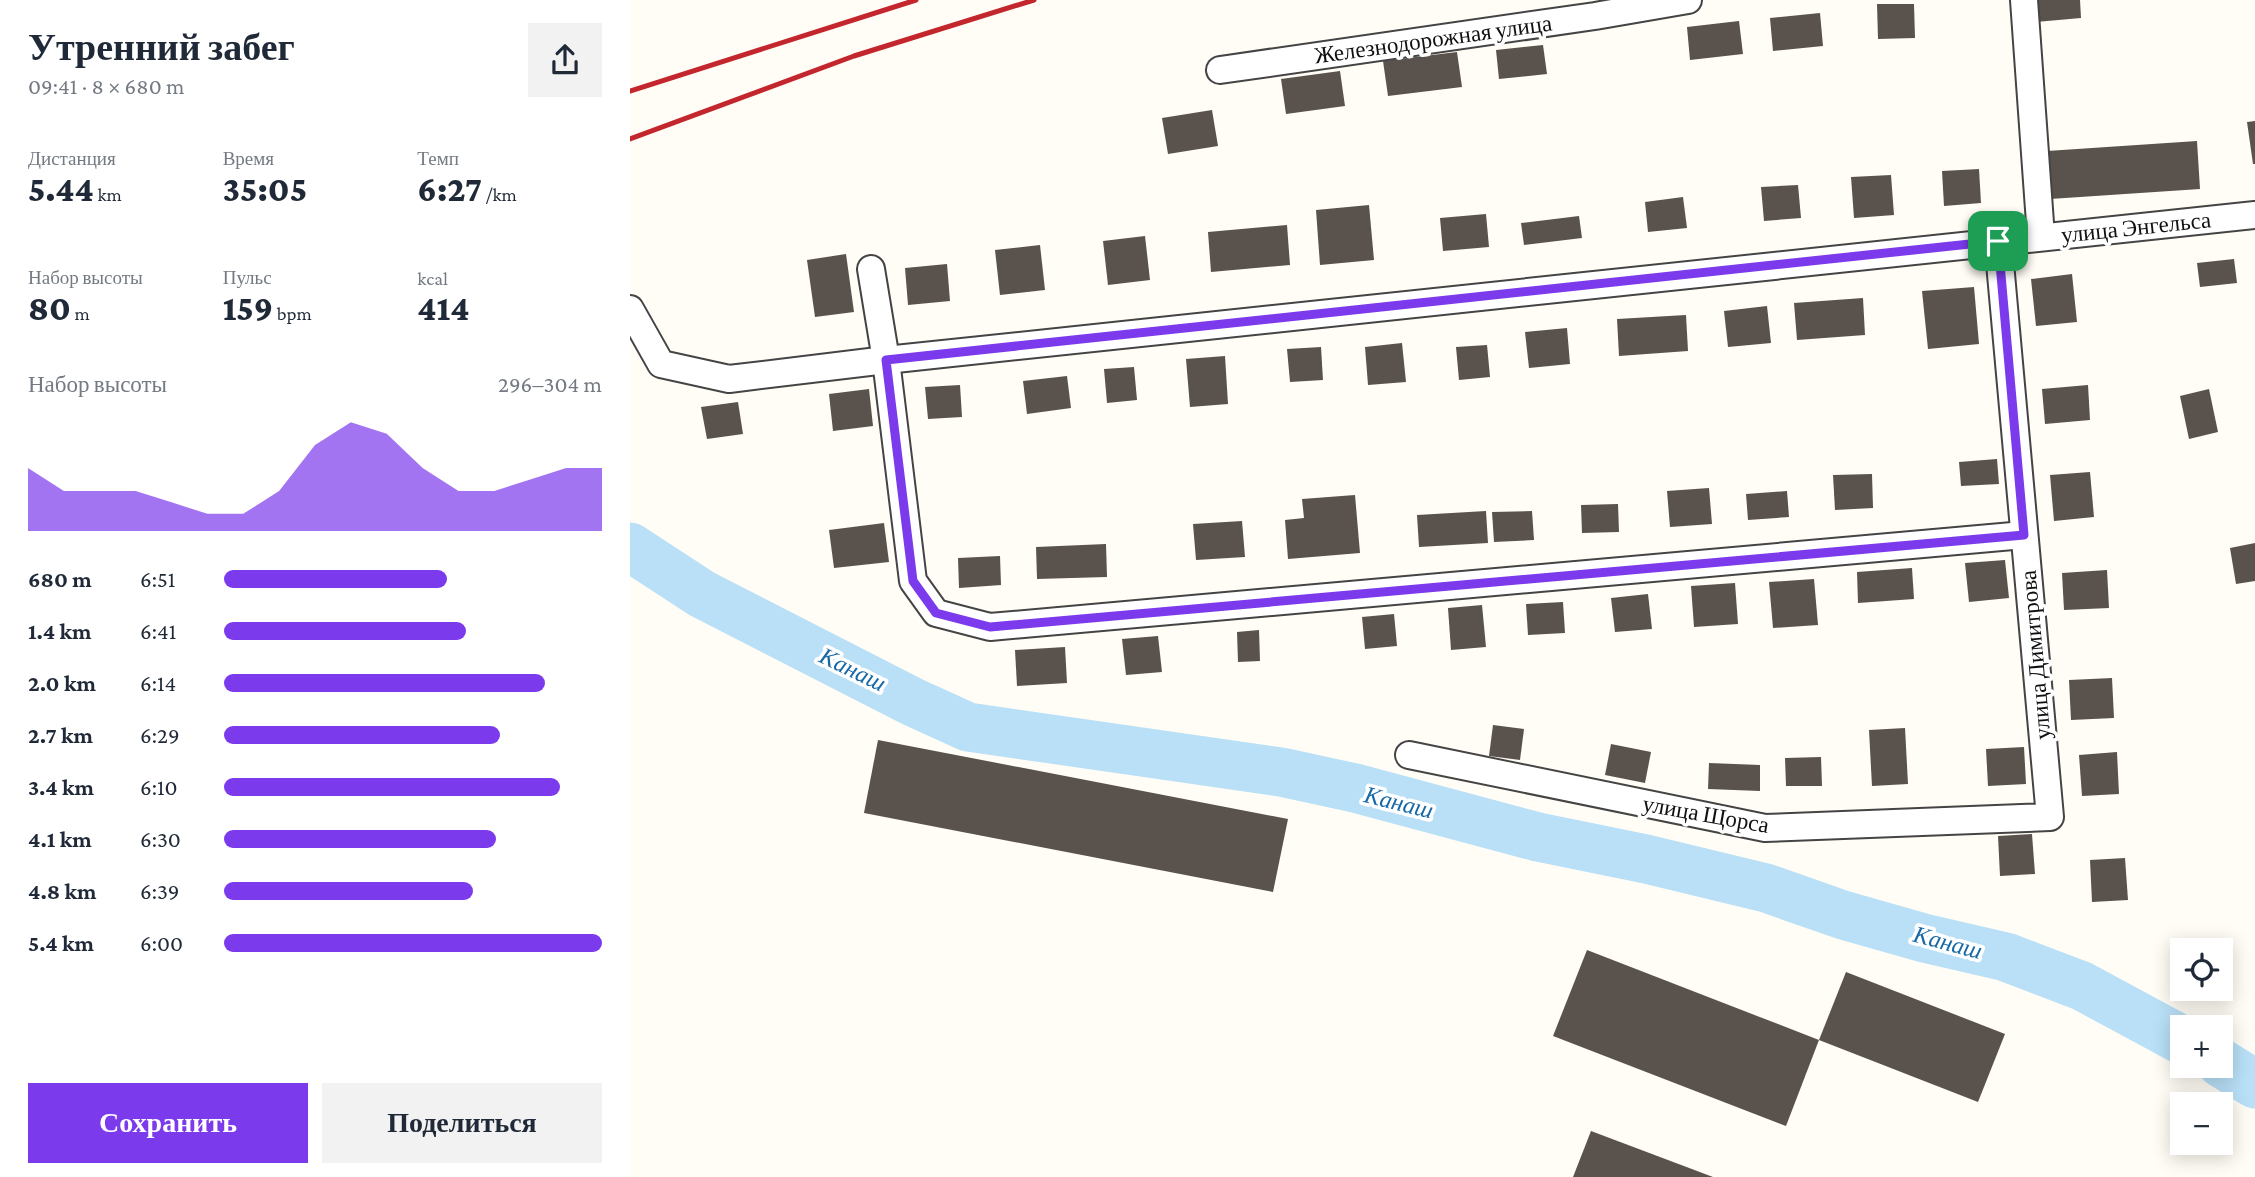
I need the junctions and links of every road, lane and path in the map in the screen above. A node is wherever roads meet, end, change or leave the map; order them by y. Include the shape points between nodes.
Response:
1 (1688, 0) edge
2 (2024, 0) edge
3 (1220, 70) dead end
4 (2255, 215) edge
5 (2041, 237) junction
6 (1998, 241) junction
7 (871, 269) dead end
8 (630, 309) edge
9 (886, 360) junction
10 (2024, 535) junction
11 (1409, 754) dead end
12 (2050, 817) joint

1 - 3 street, Железнодорожная улица
2 - 5 street
4 - 5 street, улица Энгельса
5 - 6 street, улица Энгельса
6 - 9 street, улица Энгельса
6 - 10 street, улица Димитрова
7 - 9 street
8 - 9 street, улица Энгельса via 661,364 729,379
9 - 10 street via 913,581 936,613 990,627
10 - 12 street, улица Димитрова
11 - 12 street, улица Щорса via 1765,828

